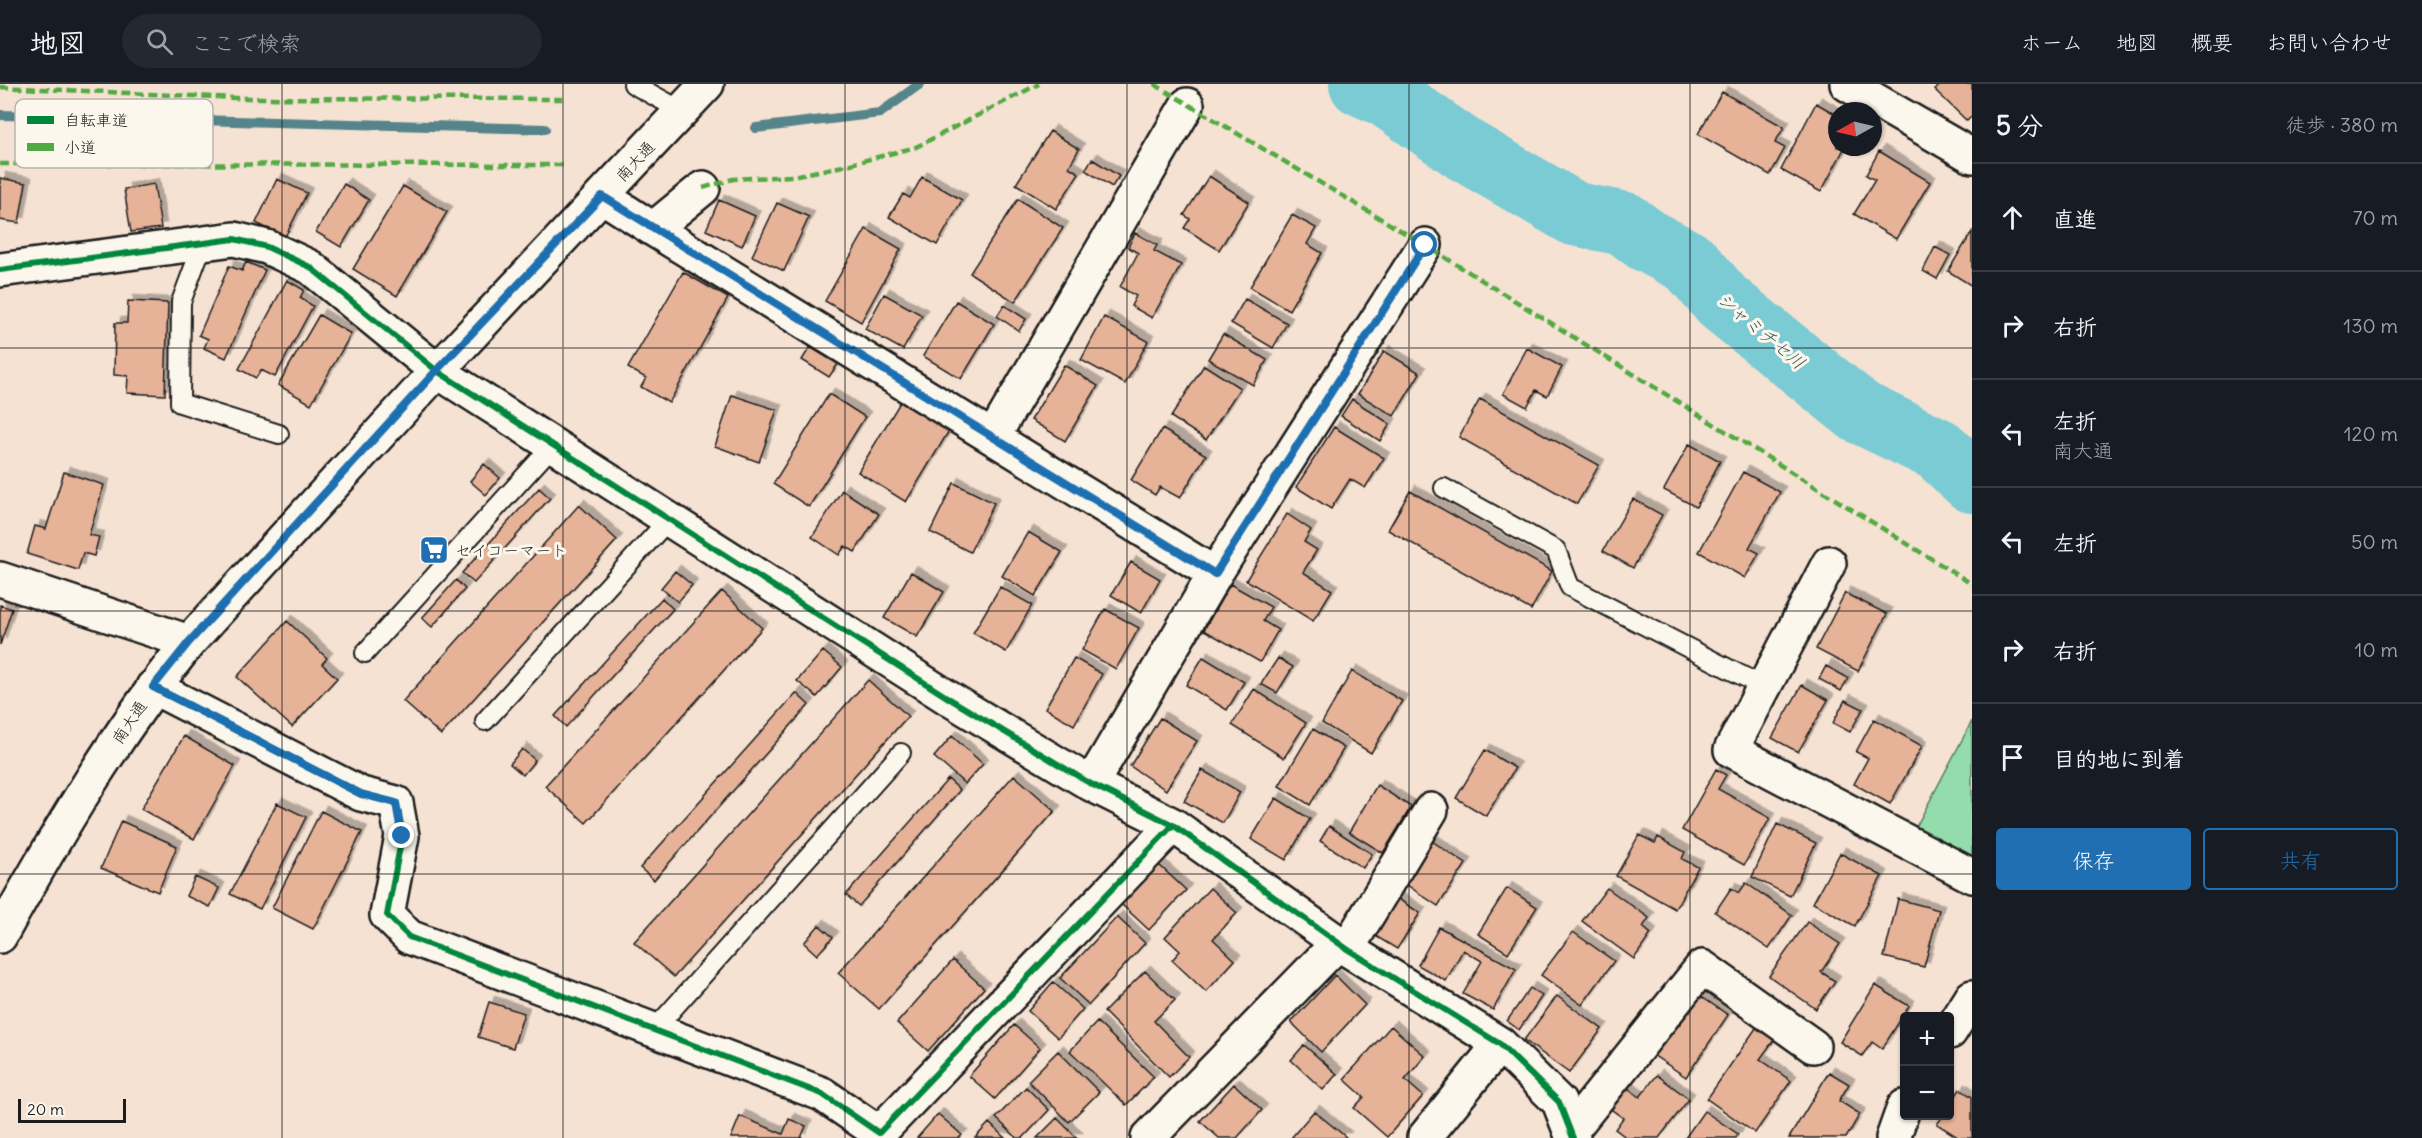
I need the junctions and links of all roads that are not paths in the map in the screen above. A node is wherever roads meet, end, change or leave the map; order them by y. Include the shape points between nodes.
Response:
1 (633, 84) edge
2 (707, 84) edge
3 (1847, 84) edge
4 (1187, 105) dead end
5 (682, 111) junction
6 (1972, 156) edge
7 (703, 188) dead end
8 (602, 196) junction
9 (653, 229) junction
10 (203, 243) junction
11 (1425, 245) dead end
12 (0, 270) edge
13 (436, 371) junction
14 (279, 434) dead end
15 (993, 437) junction
16 (554, 444) junction
17 (1444, 488) dead end
18 (669, 518) junction
19 (1829, 563) dead end
20 (1215, 574) junction
21 (0, 579) edge
22 (189, 642) junction
23 (365, 653) dead end
24 (1762, 686) junction
25 (153, 687) junction
26 (485, 721) dead end
27 (901, 753) dead end
28 (1091, 784) junction
29 (1431, 810) dead end
30 (1173, 825) junction
31 (1972, 876) edge
32 (0, 936) edge
33 (1342, 946) junction
34 (1972, 997) edge
35 (1954, 1026) edge
36 (653, 1031) junction
37 (1500, 1044) junction
38 (1813, 1046) dead end
39 (1900, 1120) edge
40 (1572, 1135) edge
41 (880, 1136) edge
42 (1148, 1138) edge
43 (1424, 1138) edge
44 (1893, 1138) edge

1 - 5 lane
2 - 5 street, 南大通
3 - 6 street
4 - 15 street
5 - 8 street, 南大通
7 - 9 street
8 - 9 street
8 - 13 street, 南大通
9 - 15 street
10 - 12 street
10 - 13 street via 234,239 267,247 310,267
10 - 14 lane via 180,302 180,403
11 - 20 street
13 - 16 street
13 - 22 street, 南大通
15 - 20 street
16 - 18 street
16 - 23 lane
17 - 24 lane via 1556,550 1570,587
18 - 26 lane
18 - 28 street via 950,699
19 - 24 street
20 - 28 street
21 - 22 street
22 - 25 street, 南大通
24 - 31 street via 1731,750
25 - 32 street, 南大通 via 61,826
25 - 36 street via 361,794 396,803 402,836 387,915 409,937
27 - 36 lane
28 - 30 street
29 - 33 street
30 - 33 street
30 - 41 street
33 - 37 street
33 - 42 street
34 - 35 street
36 - 41 street via 822,1094
37 - 40 street via 1559,1102
37 - 43 street
38 - 40 street via 1702,967
39 - 44 street

